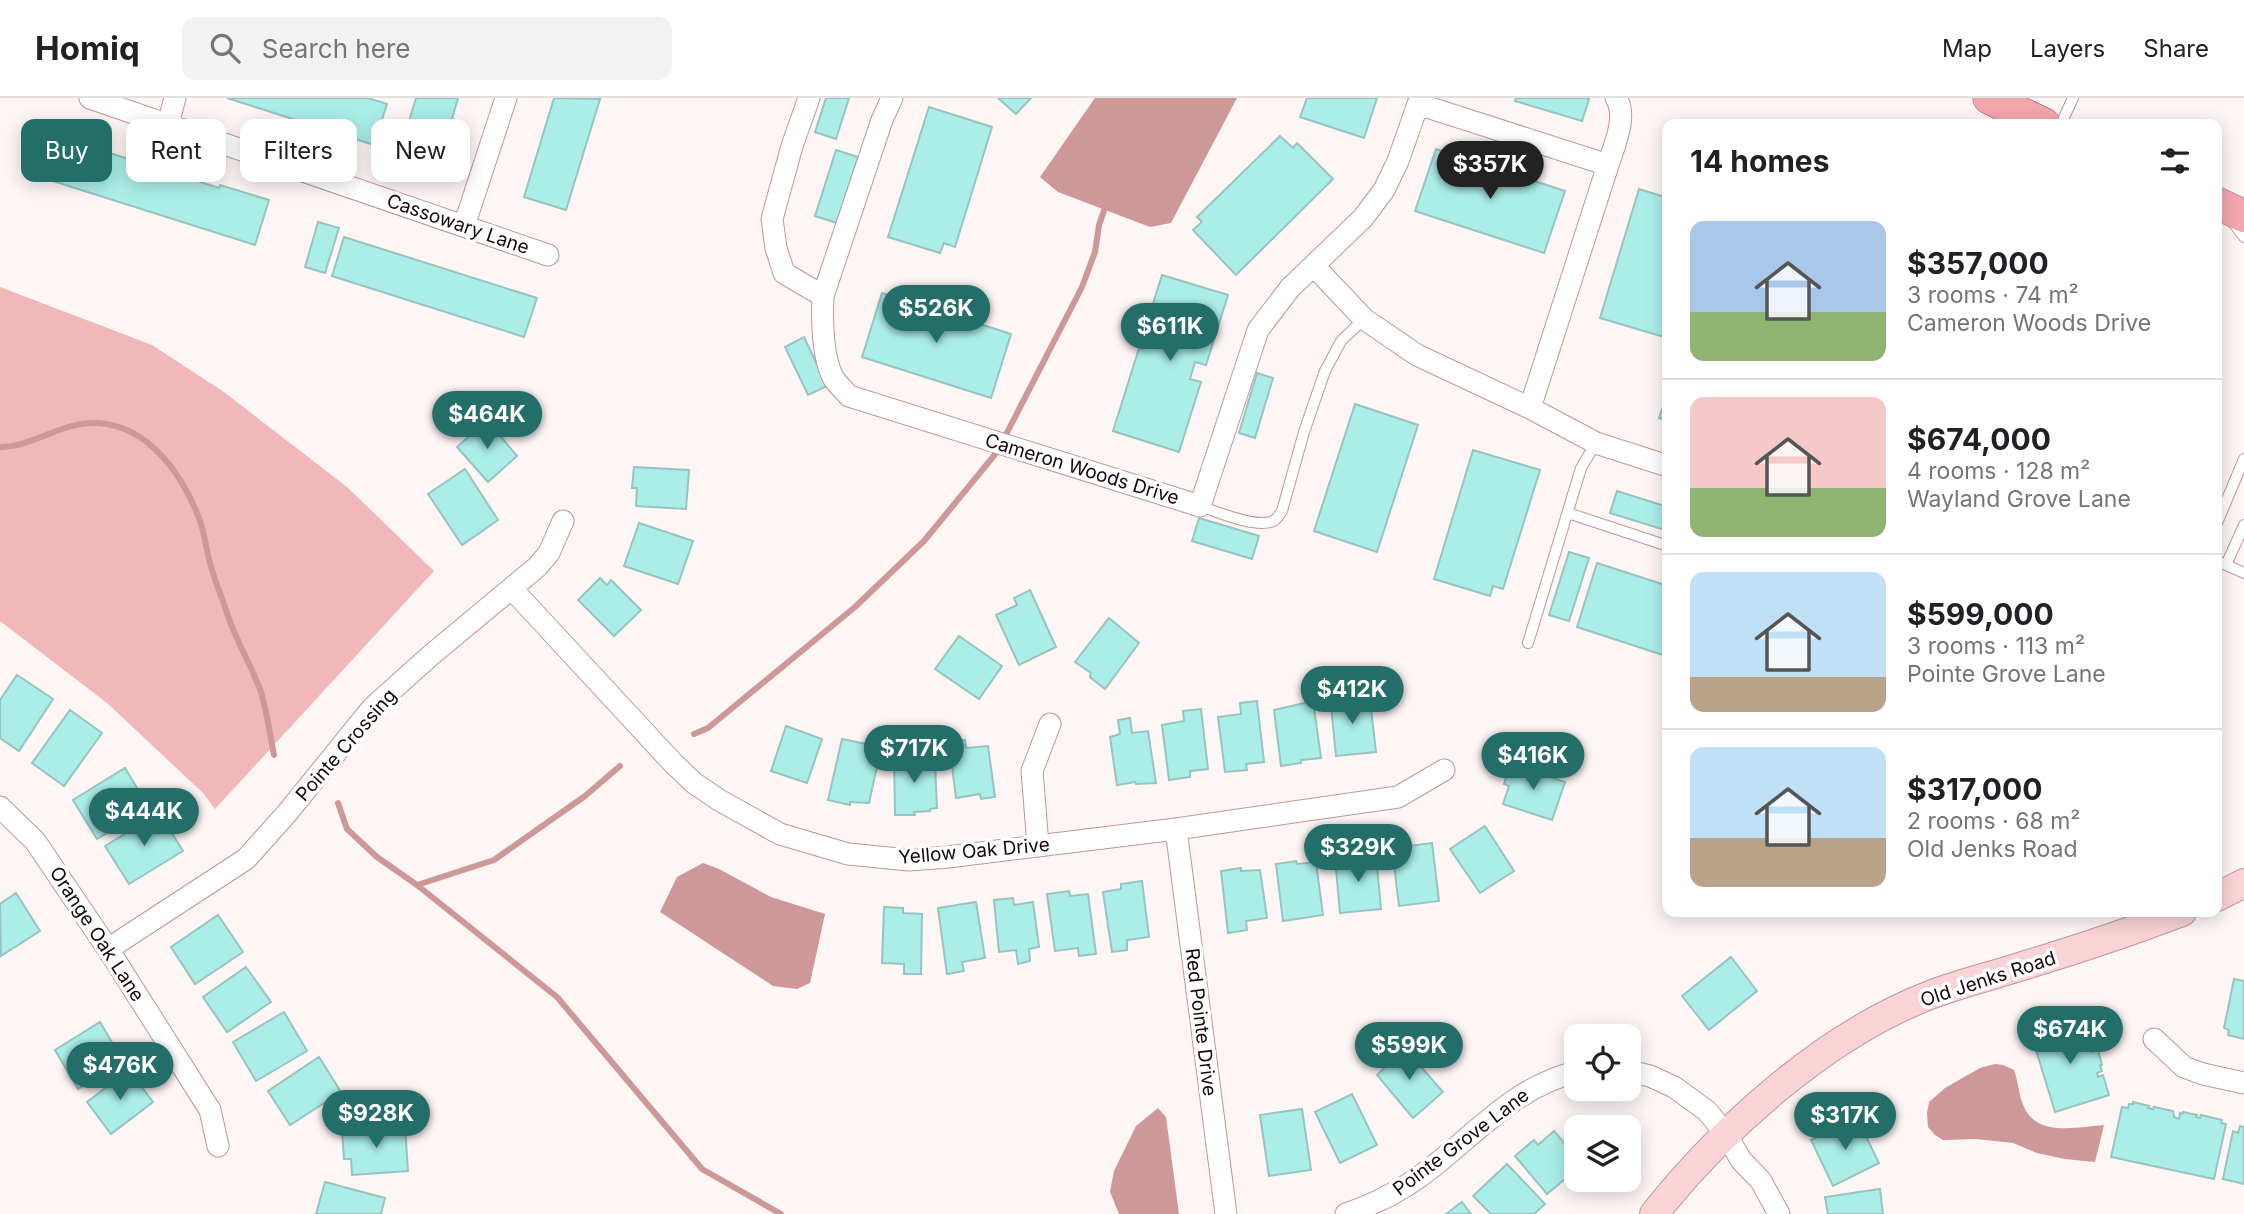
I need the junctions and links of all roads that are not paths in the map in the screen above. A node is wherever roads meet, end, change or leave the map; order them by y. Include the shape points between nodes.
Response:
1 (90, 98) edge
2 (175, 98) edge
3 (506, 98) edge
4 (809, 98) edge
5 (892, 98) edge
6 (1616, 98) edge
7 (1989, 98) edge
8 (2073, 98) edge
9 (1419, 101) edge
10 (152, 119) edge
11 (169, 119) edge
12 (2033, 119) edge
13 (2063, 119) edge
14 (226, 144) edge
15 (1608, 165) junction
16 (2227, 208) edge
17 (464, 226) junction
18 (2244, 237) edge
19 (548, 255) dead end
20 (1314, 266) junction
21 (823, 296) junction
22 (1364, 319) junction
23 (1530, 408) junction
24 (1596, 443) junction
25 (2244, 459) edge
26 (1662, 464) edge
27 (1200, 506) junction
28 (2222, 511) edge
29 (1567, 513) junction
30 (563, 521) dead end
31 (2244, 525) edge
32 (1662, 544) edge
33 (2222, 563) edge
34 (2244, 573) edge
35 (512, 589) junction
36 (1528, 643) dead end
37 (1049, 724) dead end
38 (1444, 771) dead end
39 (0, 807) edge
40 (1176, 829) junction
41 (1038, 845) junction
42 (2244, 883) edge
43 (2222, 894) edge
44 (2169, 917) edge
45 (108, 949) junction
46 (2154, 1039) dead end
47 (1641, 1074) edge
48 (1564, 1076) edge
49 (2244, 1083) edge
50 (1726, 1134) junction
51 (218, 1146) dead end
52 (1226, 1214) edge
53 (1346, 1214) edge
54 (1654, 1214) edge
55 (1779, 1214) edge

1 - 10 street, Cassowary Lane
2 - 11 street
3 - 17 street
4 - 21 street via 772,219 784,273
5 - 21 street, Cameron Woods Drive
6 - 15 street via 1621,111
7 - 12 main road
8 - 13 lane
9 - 15 street, Cameron Woods Drive
9 - 20 street, Cameron Woods Drive via 1384,190 1363,218
14 - 17 street, Cassowary Lane
15 - 23 street
16 - 18 lane
17 - 19 street, Cassowary Lane
20 - 22 street
20 - 27 street, Cameron Woods Drive via 1290,288 1258,330
21 - 27 street, Cameron Woods Drive via 826,352 834,378 849,396
22 - 23 street via 1417,355
22 - 27 lane via 1341,341 1325,371 1282,511 1275,520 1252,522
23 - 24 street
24 - 26 street
24 - 29 lane via 1581,468
25 - 28 lane
29 - 32 lane
29 - 36 lane
30 - 35 street, Pointe Crossing via 549,554
31 - 33 lane
33 - 34 lane
35 - 41 street, Yellow Oak Drive via 694,783 780,834 848,854 909,860
35 - 45 street, Pointe Crossing via 373,707 246,859
37 - 41 street via 1032,771
38 - 40 street, Yellow Oak Drive via 1398,797
39 - 45 street, Orange Oak Lane via 35,841
40 - 41 street, Yellow Oak Drive
40 - 52 street, Red Pointe Drive
42 - 43 street
44 - 50 street, Old Jenks Road via 1919,1000 1840,1044 1783,1083
45 - 51 street, Orange Oak Lane via 210,1110
46 - 49 street via 2184,1067
47 - 50 street via 1683,1092
48 - 53 street, Pointe Grove Lane via 1543,1083 1493,1116 1414,1181
50 - 54 street, Old Jenks Road
50 - 55 street via 1741,1160 1762,1181

